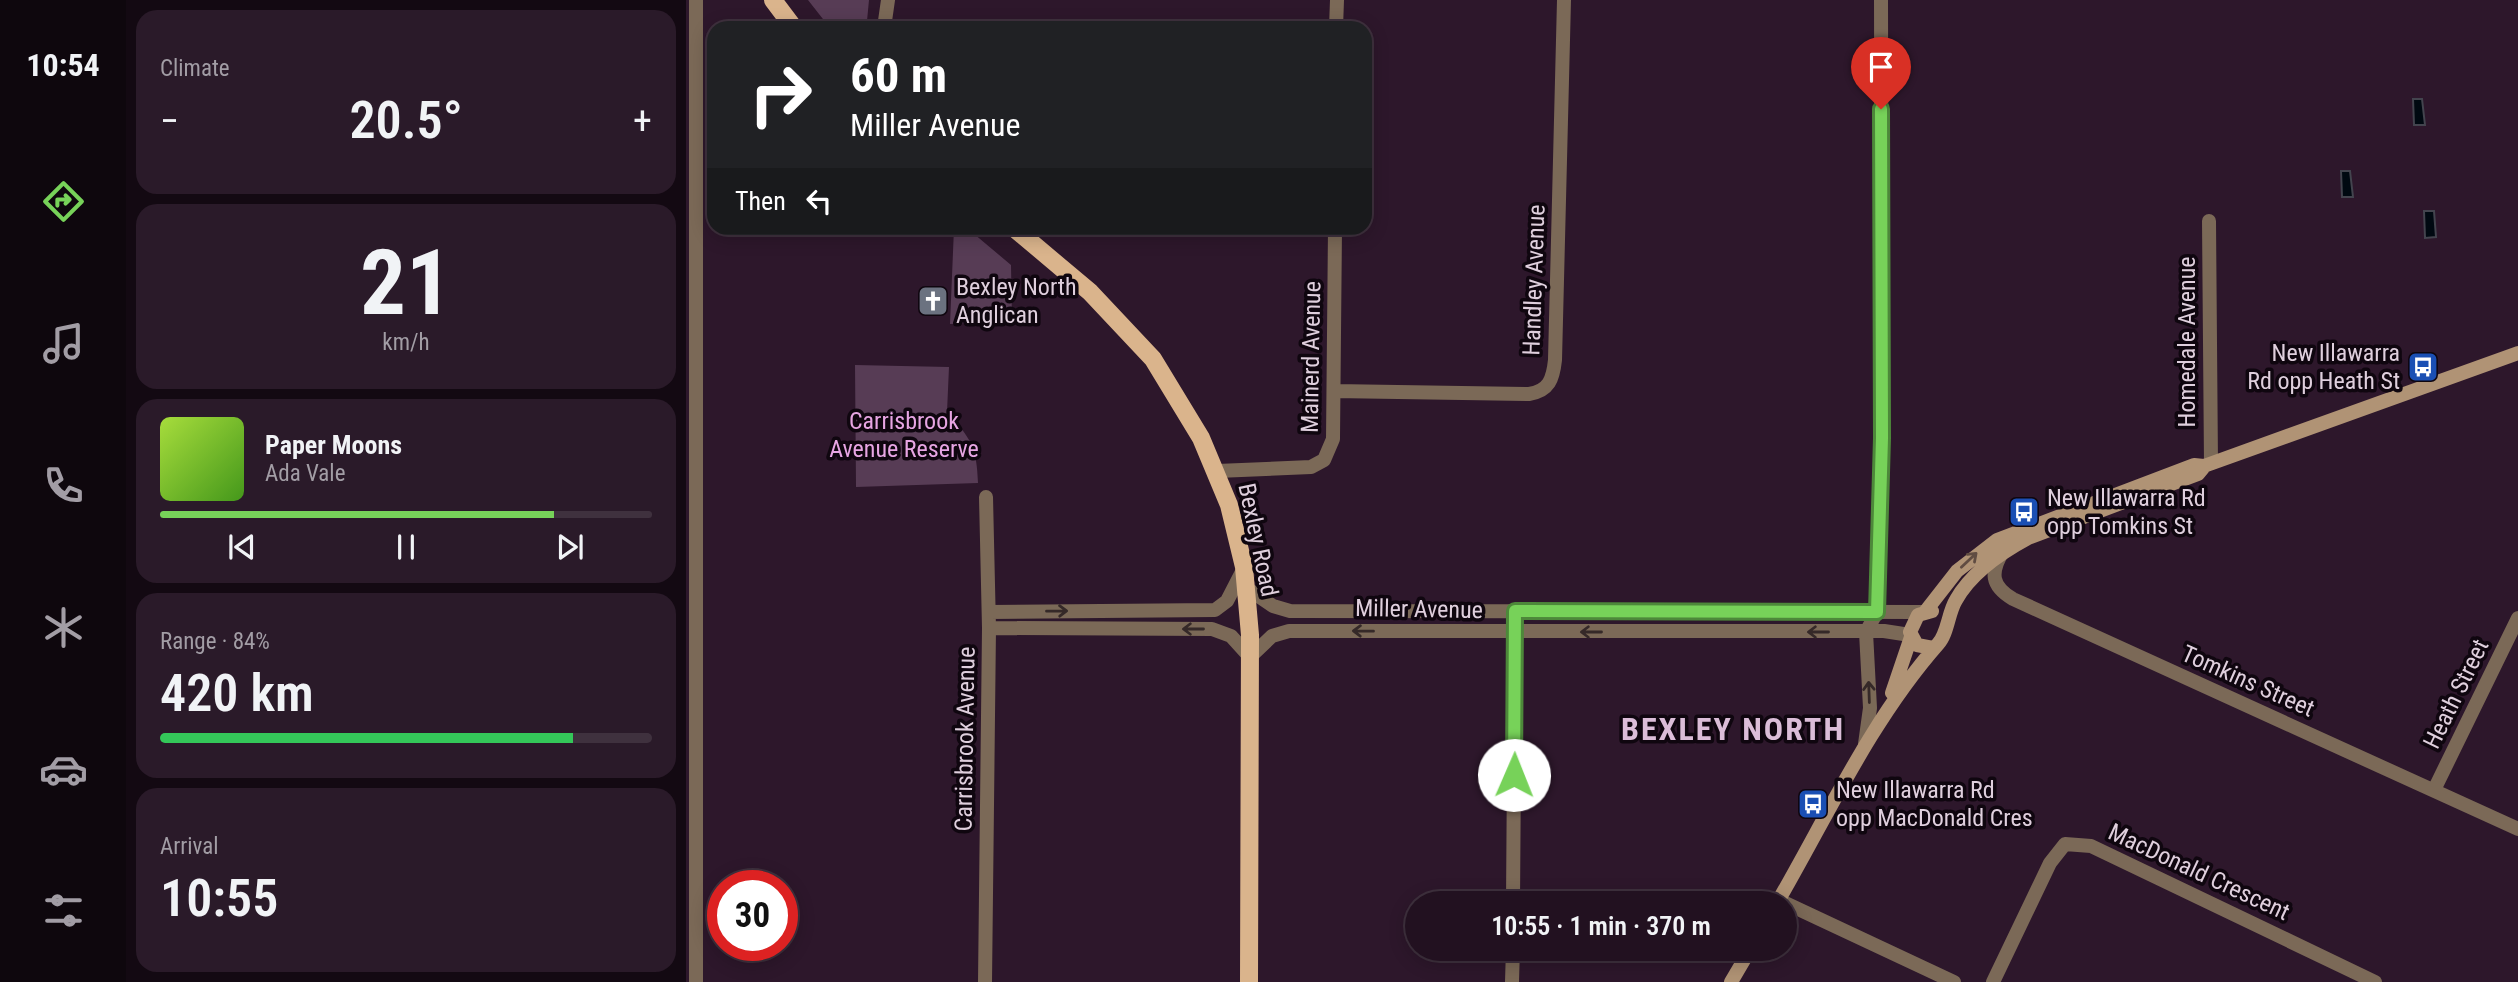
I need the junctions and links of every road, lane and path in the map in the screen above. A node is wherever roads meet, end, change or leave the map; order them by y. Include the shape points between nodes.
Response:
1 (773, 0) edge
2 (888, 0) edge
3 (1336, 0) edge
4 (1564, 0) edge
5 (1881, 0) edge
6 (700, 4) edge
7 (789, 21) edge
8 (885, 21) edge
9 (1336, 21) edge
10 (692, 121) edge
11 (2209, 221) dead end
12 (1022, 235) edge
13 (1335, 235) edge
14 (2518, 353) edge
15 (1334, 391) junction
16 (2207, 465) junction
17 (1217, 471) junction
18 (986, 497) dead end
19 (2003, 551) junction
20 (1244, 567) junction
21 (1248, 589) junction
22 (1515, 611) junction
23 (989, 612) junction
24 (1877, 612) junction
25 (1924, 612) junction
26 (2518, 618) edge
27 (989, 628) junction
28 (1944, 628) junction
29 (1515, 632) junction
30 (1867, 632) junction
31 (1911, 636) junction
32 (1933, 648) junction
33 (1250, 657) junction
34 (1883, 717) junction
35 (1863, 752) junction
36 (2434, 790) junction
37 (2518, 829) edge
38 (1513, 891) edge
39 (1784, 891) edge
40 (1797, 910) edge
41 (1513, 961) edge
42 (1743, 961) edge
43 (696, 982) edge
44 (985, 982) edge
45 (1249, 982) edge
46 (1512, 982) edge
47 (1731, 982) edge
48 (1954, 982) edge
49 (1993, 982) edge
50 (2375, 982) edge

1 - 7 main road
2 - 8 street
3 - 9 street
4 - 15 street, Handley Avenue via 1555,360 1550,382 1529,394
5 - 24 street via 1882,438
6 - 10 street
10 - 43 street
11 - 16 street, Homedale Avenue
12 - 17 main road, Bexley Road via 1090,292 1153,359
13 - 15 street, Mainerd Avenue
14 - 16 main road
15 - 17 street, Mainerd Avenue via 1332,447 1318,464
16 - 19 main road via 2198,474
25 -> 16 main road via 1957,571 1997,540 2194,465
17 - 20 main road, Bexley Road
18 - 23 street, Carrisbrook Avenue
19 - 28 main road via 1957,597
19 - 36 street, Tomkins Street via 1993,579 2013,599
20 - 21 main road, Bexley Road
23 -> 20 street via 1215,610 1225,603
21 - 22 street, Miller Avenue via 1271,605 1290,611
21 - 33 main road, Bexley Road
22 - 24 street, Miller Avenue
22 - 29 street
23 - 27 street, Carrisbrook Avenue
24 - 25 street, Miller Avenue
24 - 30 street
25 - 28 main road via 1938,614
25 - 31 main road via 1913,621
26 - 36 street, Heath Street
33 -> 27 street via 1236,639 1212,629
27 - 44 street, Carrisbrook Avenue
28 - 32 main road
30 -> 29 street, Miller Avenue
29 -> 33 street, Miller Avenue via 1289,631 1272,636
29 - 38 street
30 - 31 street, Miller Avenue
35 -> 30 street via 1869,720
31 - 32 main road via 1923,648
31 - 34 main road
32 - 34 main road
33 - 45 main road, Bexley Road
34 - 35 main road
35 - 39 main road
36 - 37 street, Tomkins Street
40 - 48 street
41 - 46 street
42 - 47 main road
49 - 50 street, MacDonald Crescent via 2050,863 2065,844 2091,846

